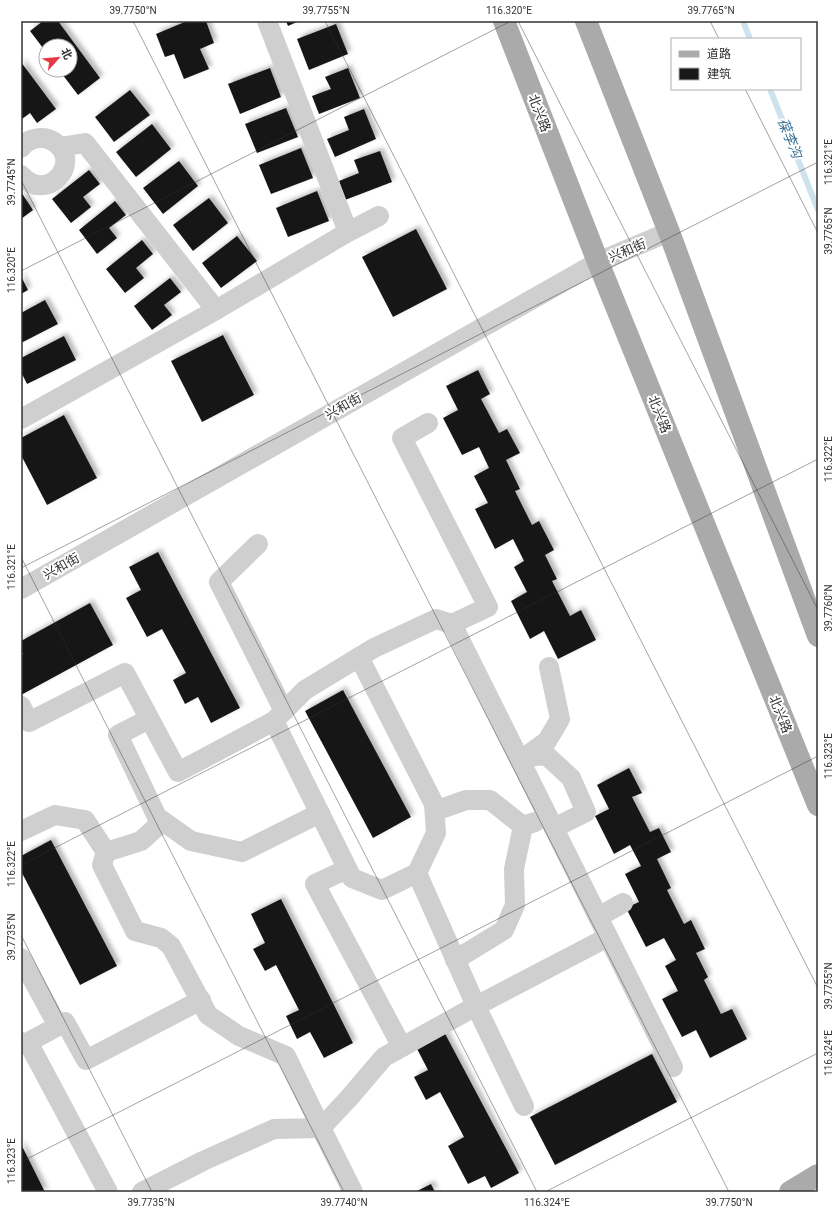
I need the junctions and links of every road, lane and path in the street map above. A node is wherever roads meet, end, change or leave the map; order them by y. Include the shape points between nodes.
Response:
1 (267, 21) edge
2 (504, 21) edge
3 (586, 21) edge
4 (60, 147) junction
5 (21, 148) edge
6 (21, 175) edge
7 (379, 216) dead end
8 (348, 232) junction
9 (669, 232) junction
10 (598, 262) junction
11 (216, 310) junction
12 (22, 418) edge
13 (428, 423) dead end
14 (258, 544) dead end
15 (21, 589) edge
16 (452, 624) junction
17 (818, 636) edge
18 (359, 657) junction
19 (549, 667) dead end
20 (279, 716) junction
21 (24, 718) edge
22 (149, 719) junction
23 (818, 805) edge
24 (435, 811) junction
25 (320, 813) junction
26 (162, 821) junction
27 (551, 822) junction
28 (523, 826) junction
29 (21, 831) edge
30 (106, 852) junction
31 (347, 869) junction
32 (417, 873) junction
33 (623, 903) dead end
34 (598, 917) junction
35 (608, 937) junction
36 (21, 958) edge
37 (455, 960) junction
38 (200, 1000) junction
39 (476, 1006) junction
40 (58, 1026) junction
41 (23, 1043) edge
42 (402, 1047) junction
43 (673, 1067) dead end
44 (524, 1106) dead end
45 (321, 1128) junction
46 (818, 1166) edge
47 (803, 1184) edge
48 (108, 1192) edge
49 (142, 1192) edge
50 (353, 1192) edge

1 - 8 street
2 - 10 main road, 北兴路
3 - 9 main road
4 - 5 street via 54,141 38,138
4 - 6 street via 64,154 64,169 54,182 39,186 25,180
4 - 11 street via 85,143
7 - 8 street
8 - 11 street
9 - 10 street, 兴和街
9 - 17 main road
10 - 15 street, 兴和街
10 - 23 main road, 北兴路
11 - 12 street
13 - 16 street via 402,438 488,607
14 - 20 street via 220,582
16 - 18 street via 436,619
16 - 27 street
18 - 20 street via 305,690
18 - 24 street via 434,804
19 - 27 street via 560,719 547,741 525,757 546,755 572,778 586,812
20 - 22 street via 178,772
20 - 25 street
21 - 22 street via 125,673
22 - 26 street via 118,735 157,817
24 - 28 street via 466,800 490,800
24 - 32 street via 436,833
25 - 26 street via 242,852 191,841
25 - 31 street
26 - 30 street via 141,841
27 - 28 street
27 - 34 street
28 - 37 street via 514,869 515,905 504,930
29 - 30 street via 56,815 85,820
30 - 38 street via 102,865 135,931 161,938 171,946
31 - 32 street via 352,878 382,890
31 - 42 street via 315,884
32 - 37 street
33 - 34 street
34 - 35 street
35 - 39 street
35 - 43 street
36 - 40 street
37 - 39 street
38 - 40 street via 86,1060 65,1022
38 - 45 street via 208,1015 239,1036 286,1056
39 - 42 street
39 - 44 street
40 - 41 street
41 - 48 street via 30,1046
42 - 45 street via 384,1057
45 - 49 street via 274,1129
45 - 50 street
46 - 47 main road

